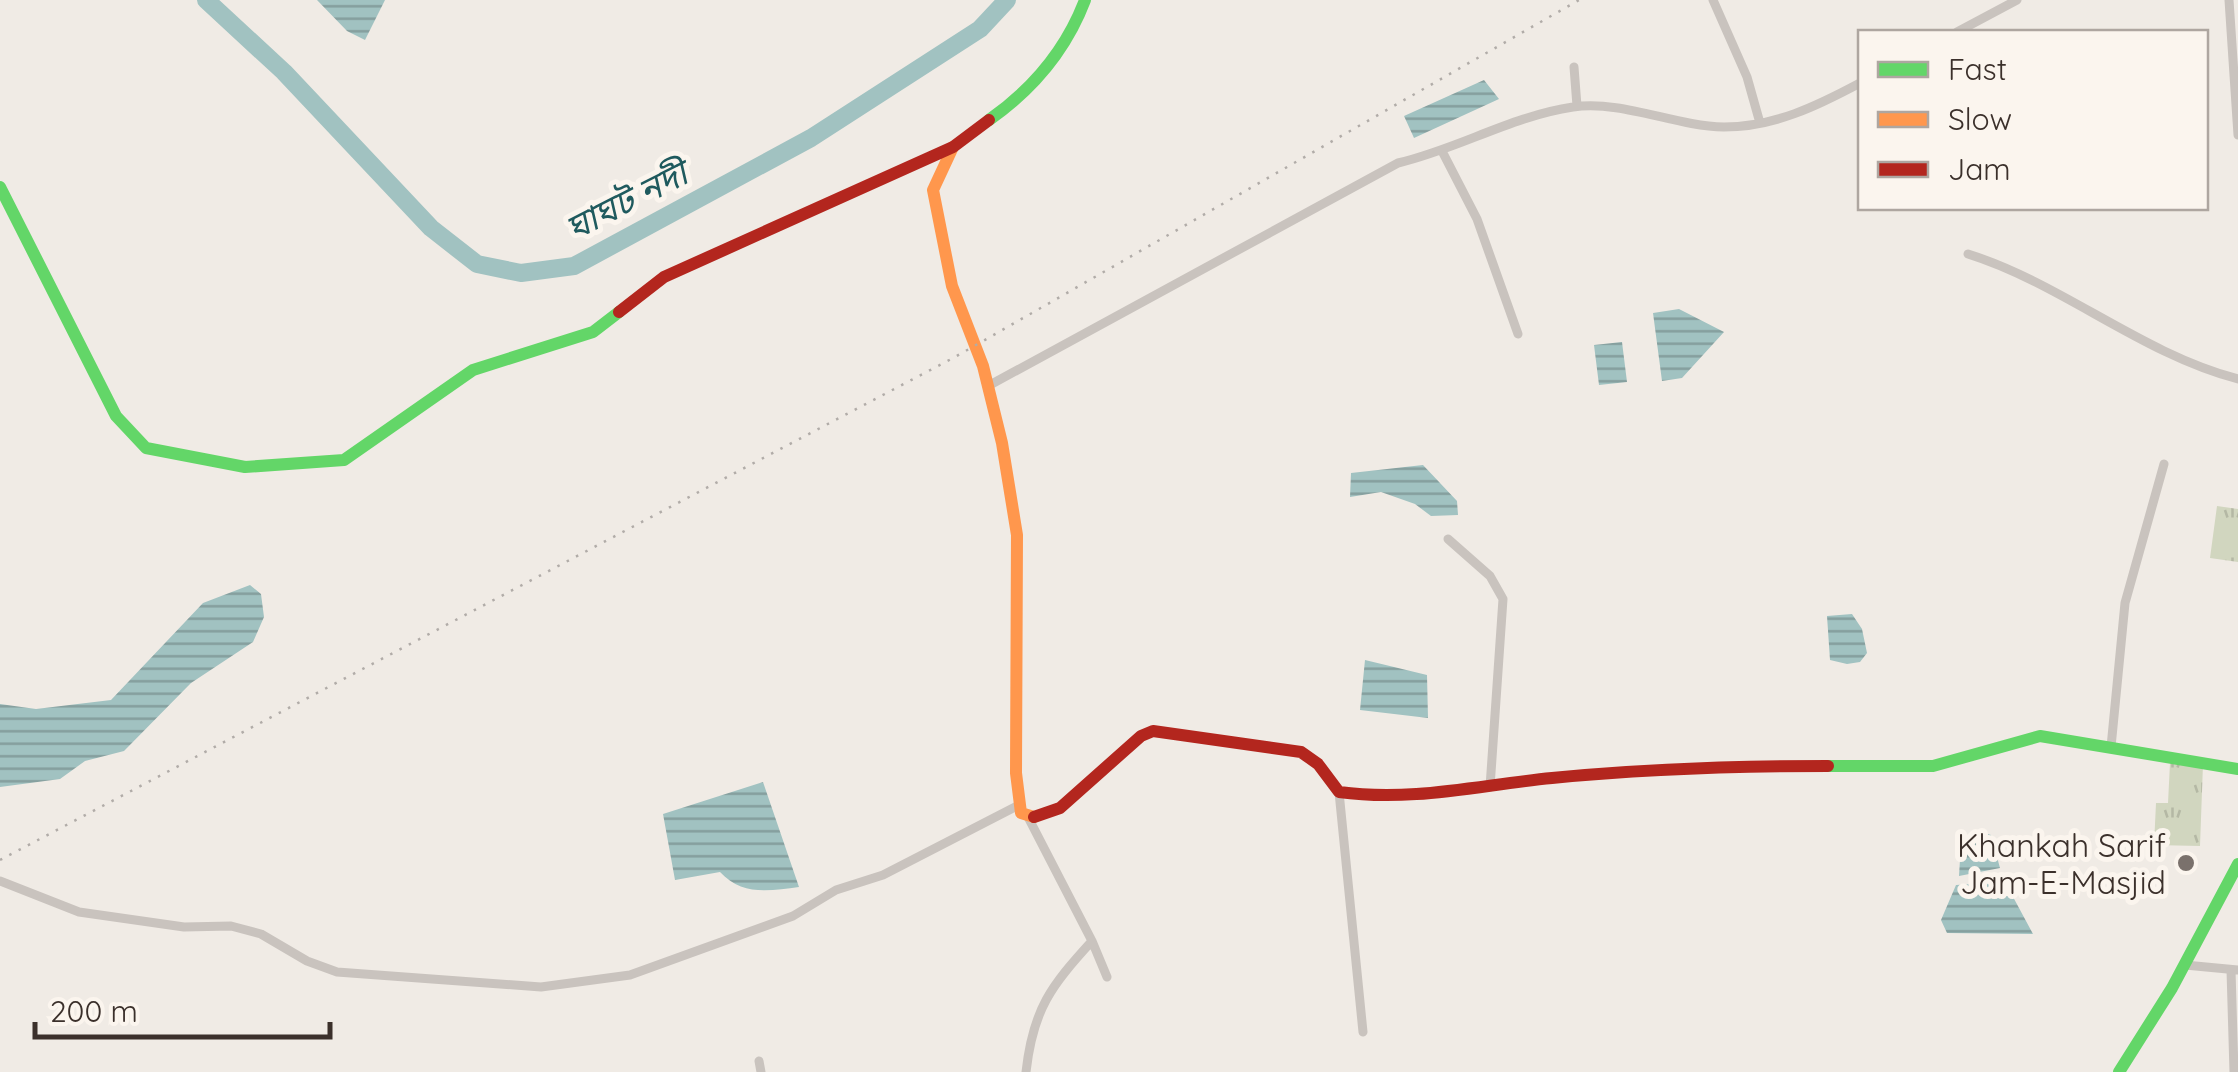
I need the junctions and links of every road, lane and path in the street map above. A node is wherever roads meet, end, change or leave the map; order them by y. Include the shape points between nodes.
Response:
1 (1085, 0) edge
2 (1713, 0) edge
3 (2017, 0) edge
4 (2229, 0) edge
5 (1960, 30) edge
6 (1574, 67) dead end
7 (1858, 84) edge
8 (1577, 106) junction
9 (1760, 123) junction
10 (2238, 135) edge
11 (953, 146) junction
12 (1443, 153) junction
13 (0, 187) edge
14 (1968, 254) dead end
15 (1518, 334) dead end
16 (2238, 378) edge
17 (988, 386) junction
18 (2164, 464) dead end
19 (1448, 539) dead end
20 (2112, 747) junction
21 (2238, 769) edge
22 (1490, 787) junction
23 (1339, 792) junction
24 (1019, 805) junction
25 (1028, 819) junction
26 (2238, 864) edge
27 (0, 881) edge
28 (1092, 940) junction
29 (2185, 965) junction
30 (2235, 970) edge
31 (1107, 977) dead end
32 (1362, 1032) dead end
33 (1026, 1072) edge
34 (2119, 1072) edge
35 (2234, 1072) edge

1 - 11 street via 1070,39 1017,100
2 - 9 street
3 - 5 street
4 - 10 street
6 - 8 street
7 - 9 street via 1807,111
8 - 9 street via 1722,127
8 - 12 street via 1536,115
11 - 13 street via 664,277 593,332 473,370 344,460 245,468 146,448 116,416
11 - 17 street via 933,190 957,304
12 - 15 street via 1477,219
12 - 17 street via 1398,163
14 - 16 street via 2002,264 2193,367
17 - 24 street via 1020,558
18 - 20 street via 2124,604
19 - 22 street via 1490,576 1503,599
20 - 21 street
20 - 22 street via 2040,736 1933,766 1746,766
22 - 23 street via 1385,798
23 - 25 street via 1302,752 1153,731 1060,808
23 - 32 street
24 - 25 street
24 - 27 street via 883,876 836,890 794,916 702,952 630,976 540,987 337,972 231,926 184,927 79,912
25 - 28 street
26 - 29 street
28 - 31 street
28 - 33 street via 1050,988
29 - 30 street
29 - 34 street
30 - 35 street

